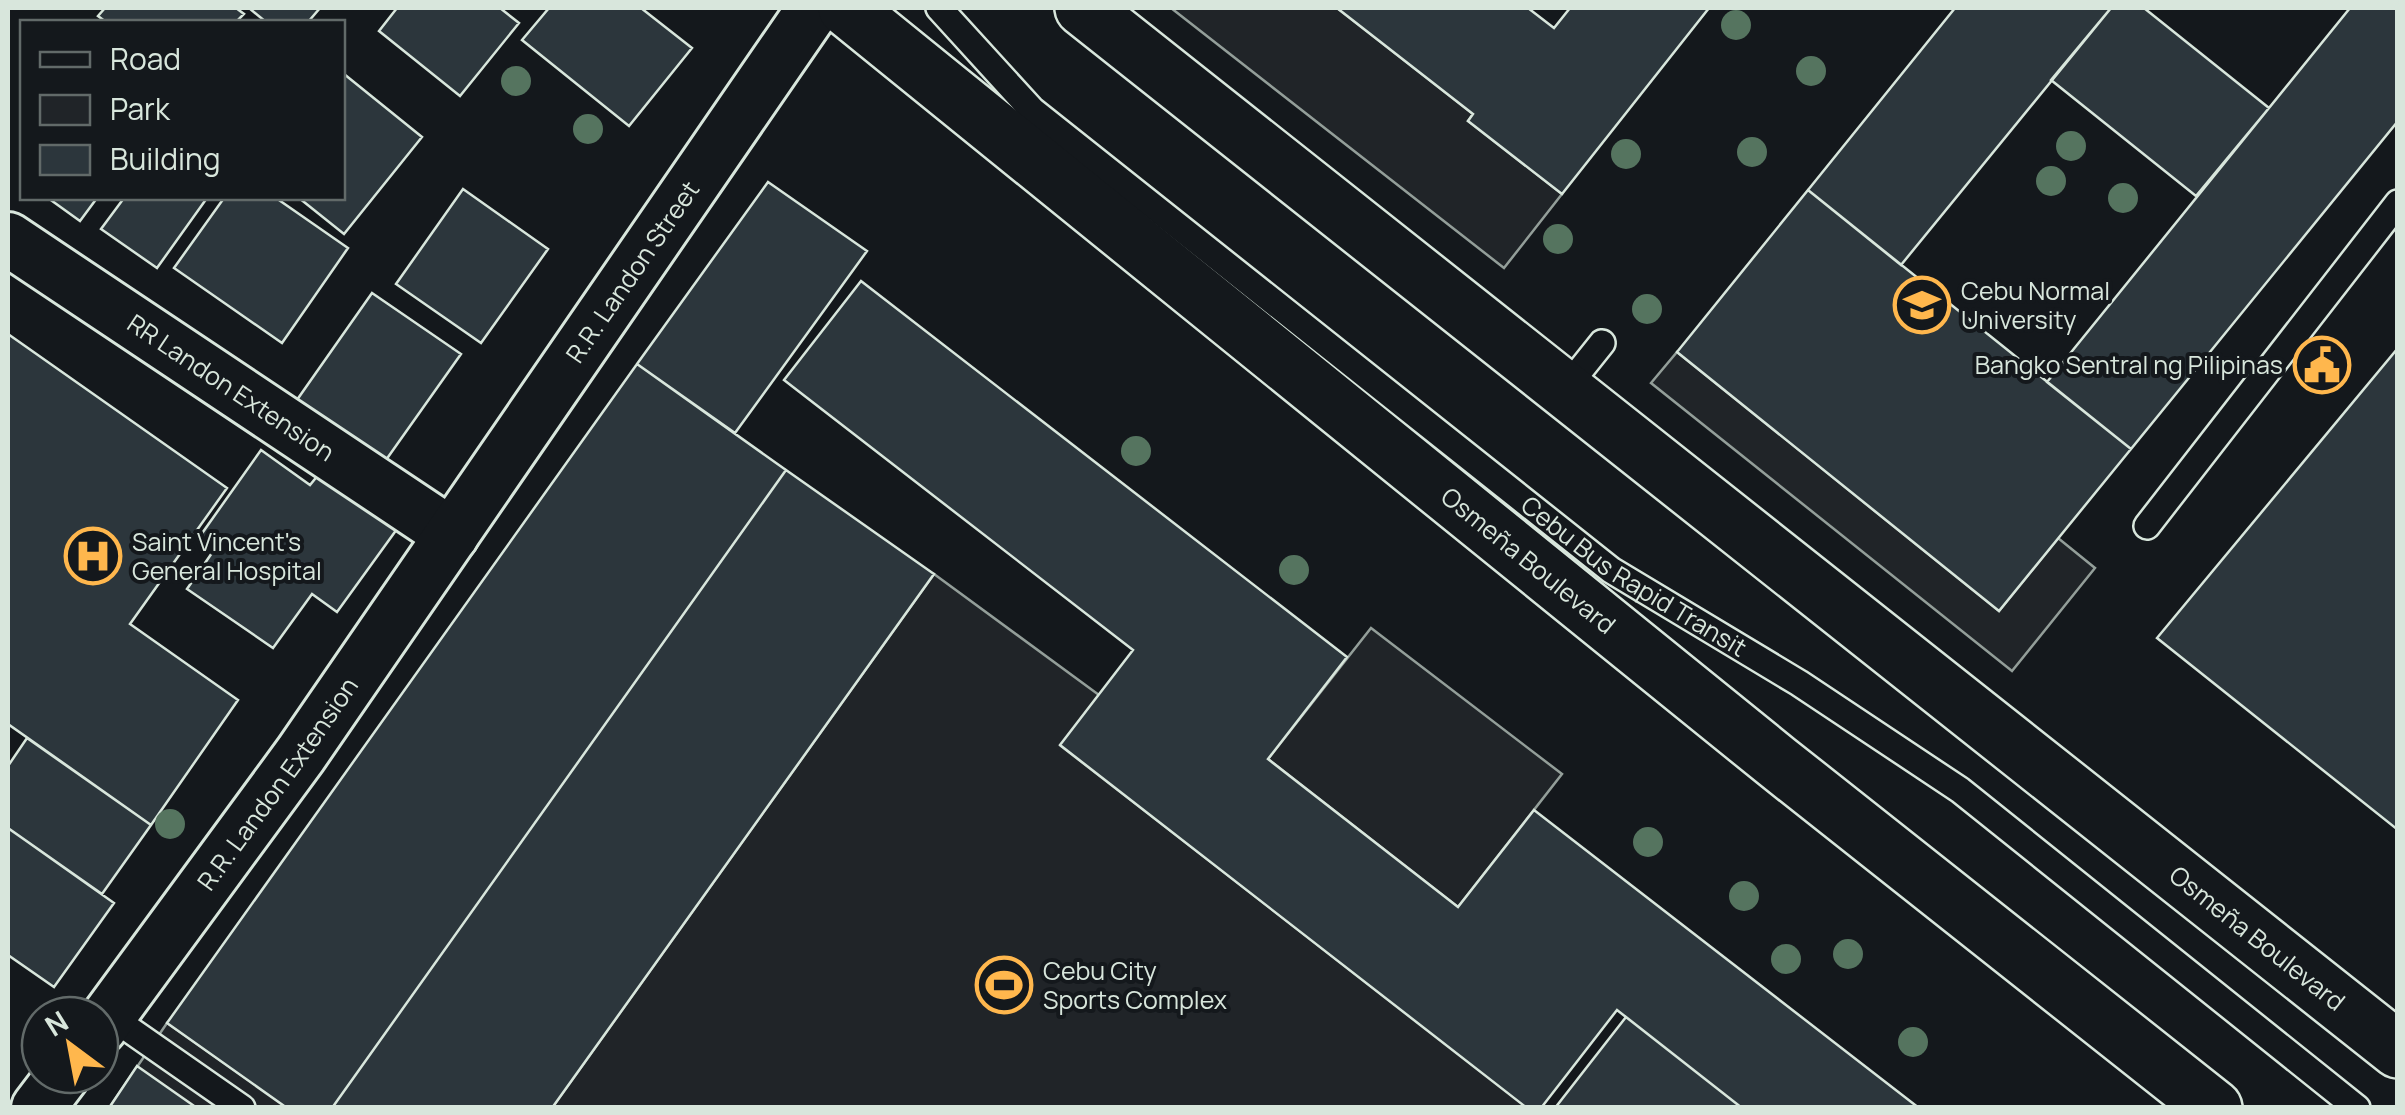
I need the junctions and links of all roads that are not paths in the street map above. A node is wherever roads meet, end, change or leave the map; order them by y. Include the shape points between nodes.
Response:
1 (814, 8) edge
2 (846, 8) edge
3 (939, 8) edge
4 (1083, 8) edge
5 (2398, 203) edge
6 (8, 239) edge
7 (1602, 343) dead end
8 (1566, 388) junction
9 (2147, 526) dead end
10 (452, 535) junction
11 (120, 1002) edge
12 (120, 1031) edge
13 (2398, 1050) edge
14 (242, 1108) edge
15 (2214, 1108) edge
16 (2357, 1108) edge

1 - 10 street, R.R. Landon Street
2 - 15 main road, Osmeña Boulevard
3 - 16 lane, Cebu Bus Rapid Transit via 1032,110 1612,570 1960,790
4 - 8 main road, Osmeña Boulevard
5 - 9 lane
6 - 10 street, RR Landon Extension
7 - 8 lane
8 - 13 main road, Osmeña Boulevard
10 - 11 street, R.R. Landon Extension
12 - 14 lane

